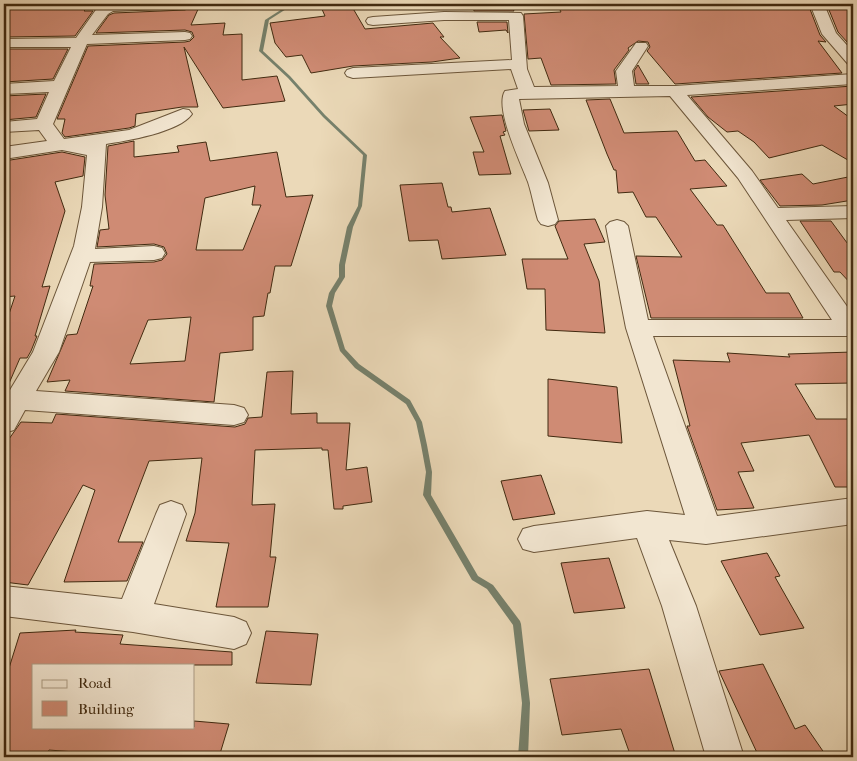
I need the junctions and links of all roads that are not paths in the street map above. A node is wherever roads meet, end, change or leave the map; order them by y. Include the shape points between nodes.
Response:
1 (185, 4) edge
2 (816, 4) edge
3 (111, 5) edge
4 (373, 21) dead end
5 (185, 36) dead end
6 (80, 41) junction
7 (4, 43) edge
8 (641, 46) dead end
9 (853, 61) edge
10 (520, 64) junction
11 (353, 74) dead end
12 (853, 79) edge
13 (60, 86) junction
14 (4, 89) edge
15 (528, 92) junction
16 (627, 92) junction
17 (674, 92) junction
18 (183, 114) dead end
19 (44, 124) junction
20 (4, 127) edge
21 (58, 144) junction
22 (96, 146) junction
23 (4, 153) edge
24 (853, 212) edge
25 (772, 214) junction
26 (548, 220) dead end
27 (616, 226) dead end
28 (154, 253) dead end
29 (81, 256) junction
30 (638, 328) junction
31 (851, 328) edge
32 (18, 400) junction
33 (234, 415) dead end
34 (4, 423) edge
35 (853, 511) edge
36 (171, 514) dead end
37 (647, 524) junction
38 (706, 531) junction
39 (534, 539) dead end
40 (4, 601) edge
41 (133, 616) junction
42 (234, 632) dead end
43 (725, 757) edge

1 - 3 street
2 - 9 street via 829,34
3 - 6 street
4 - 10 street via 444,16 516,16
5 - 6 street
6 - 7 street
6 - 13 street
8 - 16 street via 624,70
10 - 11 street
10 - 15 street
12 - 17 street
13 - 14 street
13 - 19 street
15 - 16 street
15 - 26 street via 511,95 510,101
16 - 17 street
17 - 25 street via 745,174
18 - 22 street via 145,131
19 - 20 street
19 - 21 street
21 - 22 street
21 - 23 street
22 - 29 street via 92,207 86,246
24 - 25 street
25 - 31 street
27 - 30 street
28 - 29 street
29 - 32 street via 46,352
30 - 31 street
30 - 38 street
32 - 33 street
32 - 34 street
35 - 38 street
36 - 41 street
37 - 38 street
37 - 39 street
37 - 43 street via 678,606
40 - 41 street
41 - 42 street

